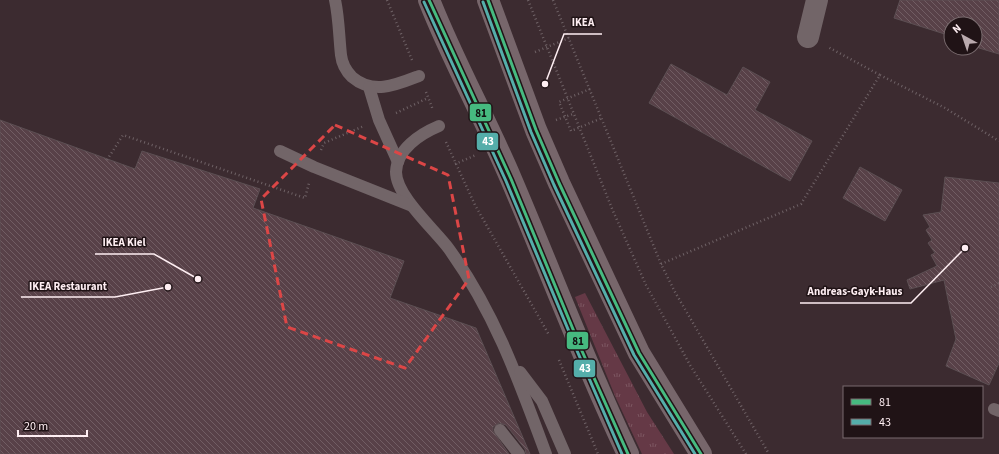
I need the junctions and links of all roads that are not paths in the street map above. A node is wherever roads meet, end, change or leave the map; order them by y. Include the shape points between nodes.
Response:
1 (335, 0) edge
2 (429, 0) edge
3 (488, 0) edge
4 (817, 0) edge
5 (808, 37) road end
6 (419, 76) dead end
7 (370, 87) junction
8 (439, 126) dead end
9 (280, 151) dead end
10 (398, 162) junction
11 (414, 206) junction
12 (512, 362) junction
13 (500, 430) dead end
14 (519, 454) edge
15 (546, 454) edge
16 (565, 454) edge
17 (628, 454) edge
18 (701, 454) edge

1 - 7 lane via 341,56 346,71
2 - 17 main road via 456,64 510,176 603,401
3 - 18 main road via 558,183 639,353
4 - 5 street
6 - 7 lane via 391,87
7 - 10 lane via 379,120
8 - 10 lane via 412,142
9 - 11 lane
10 - 11 lane via 398,184
11 - 12 lane via 470,278
12 - 15 lane
12 - 16 lane via 542,400
13 - 14 lane

